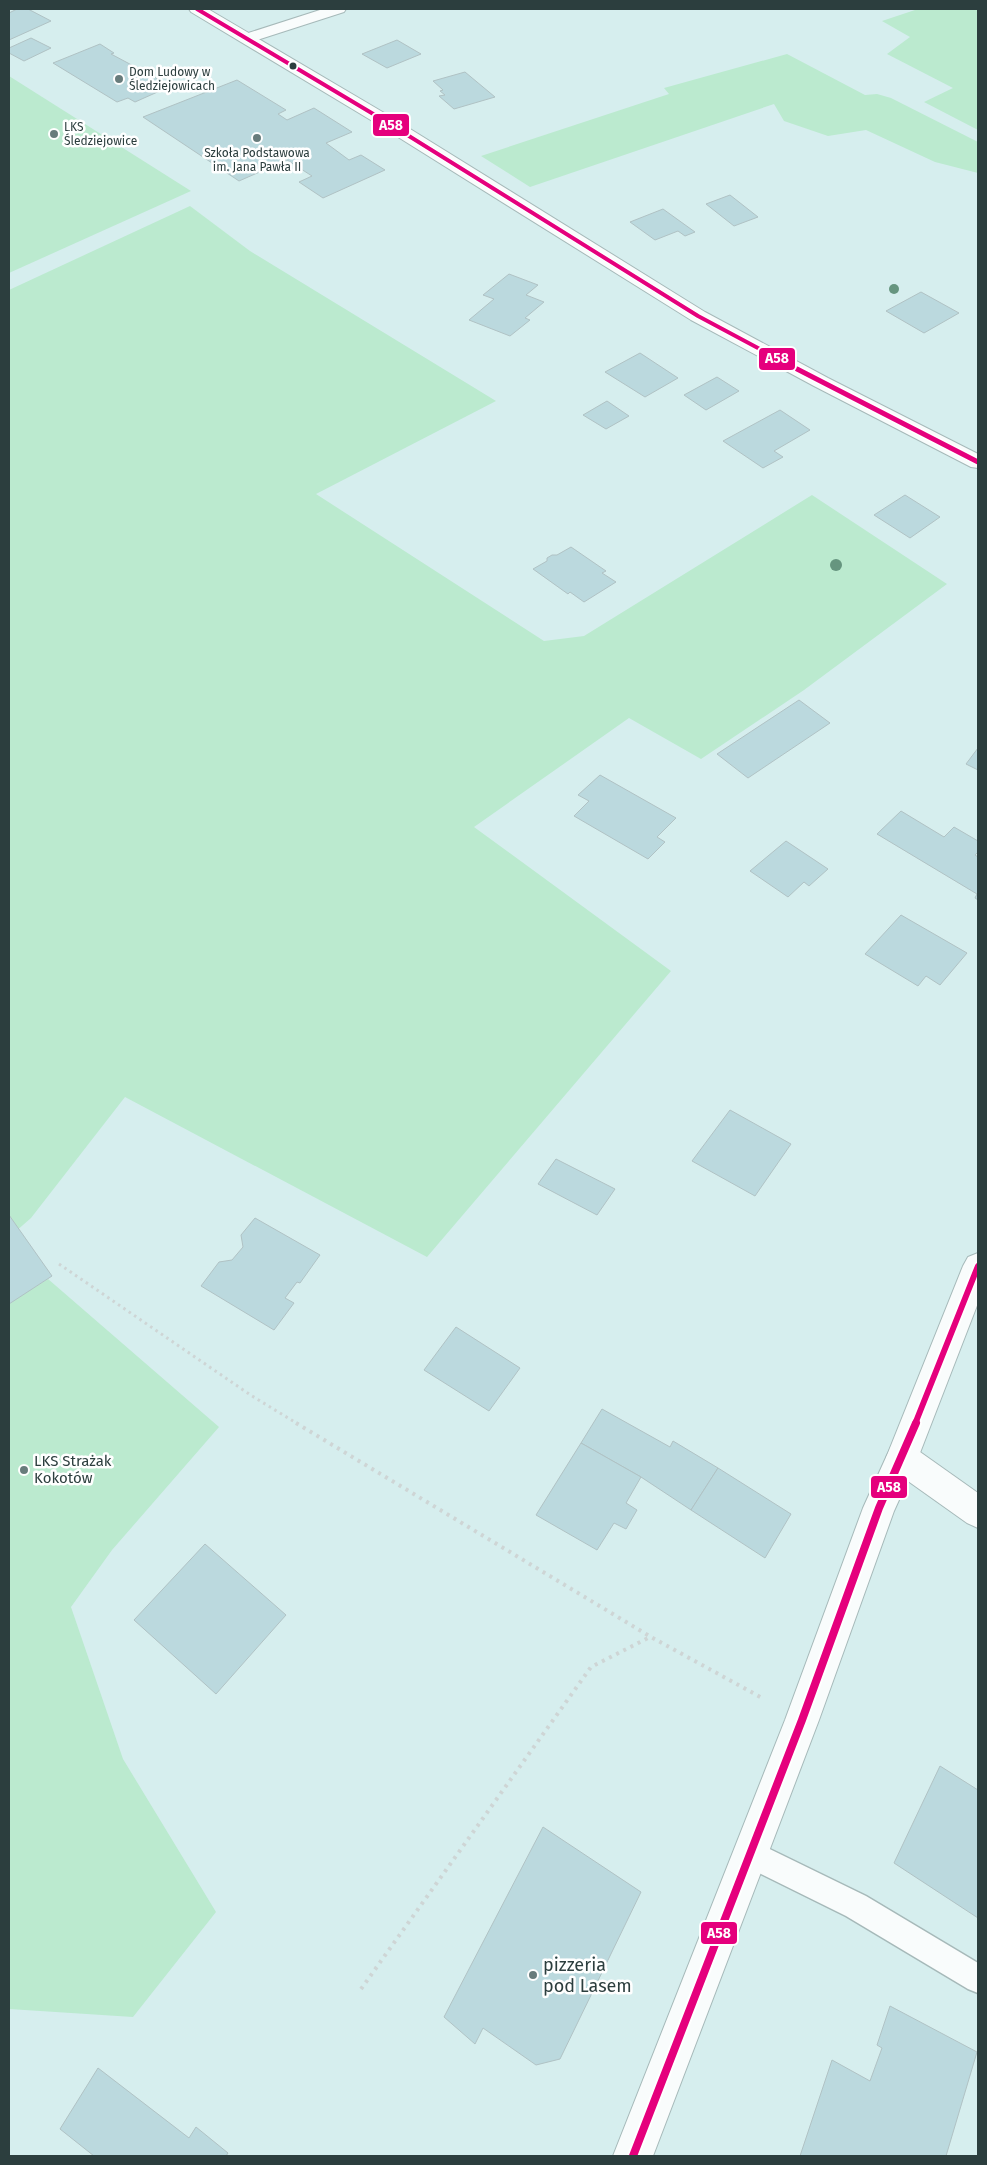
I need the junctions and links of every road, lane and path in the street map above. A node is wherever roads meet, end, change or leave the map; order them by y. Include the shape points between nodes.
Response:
1 (197, 9) edge
2 (338, 9) edge
3 (248, 38) junction
4 (978, 462) edge
5 (59, 1264) dead end
6 (978, 1266) edge
7 (902, 1458) junction
8 (978, 1512) edge
9 (651, 1637) junction
10 (802, 1720) junction
11 (751, 1854) junction
12 (978, 1980) edge
13 (361, 1989) dead end
14 (633, 2156) edge

1 - 3 street
2 - 3 street
3 - 4 street via 698,316
5 - 9 path via 252,1396
6 - 7 street
7 - 8 street
7 - 10 street via 879,1508
9 - 10 path
9 - 13 path via 591,1667
10 - 11 street
11 - 12 lane via 856,1906
11 - 14 street

